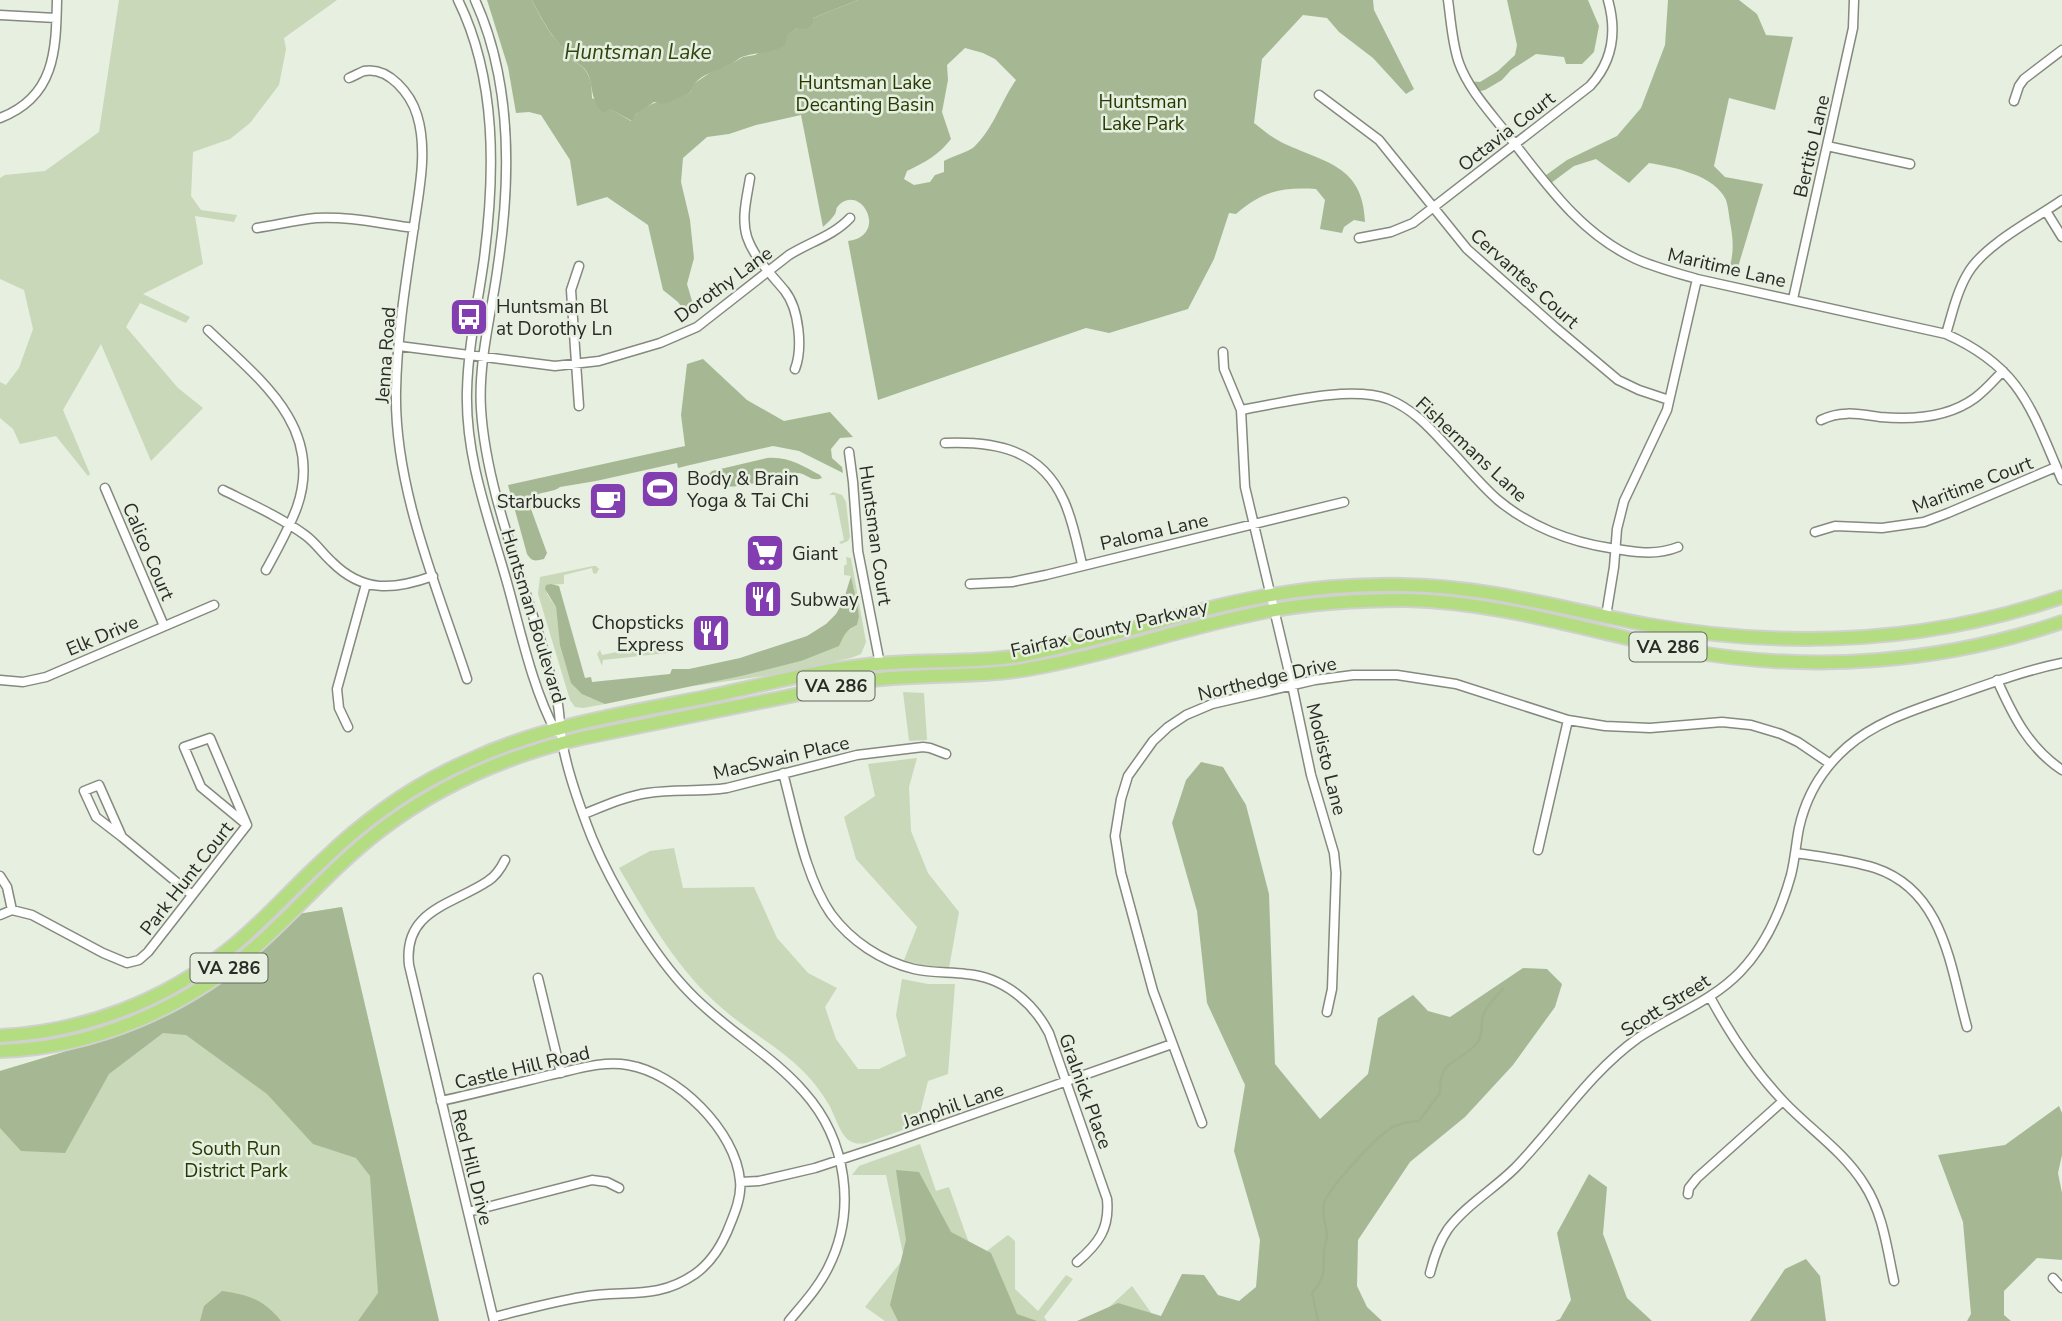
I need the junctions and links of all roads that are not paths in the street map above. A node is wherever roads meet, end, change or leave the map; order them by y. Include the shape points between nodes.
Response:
1 (57, 0) edge
2 (458, 0) edge
3 (475, 0) edge
4 (1448, 0) edge
5 (1608, 0) edge
6 (1854, 0) edge
7 (0, 15) edge
8 (56, 18) junction
9 (2062, 50) edge
10 (349, 78) dead end
11 (1319, 95) dead end
12 (2014, 100) dead end
13 (0, 118) edge
14 (1515, 144) junction
15 (1827, 146) junction
16 (1910, 164) dead end
17 (750, 178) dead end
18 (2062, 200) edge
19 (1434, 208) junction
20 (2046, 211) junction
21 (850, 218) dead end
22 (257, 228) dead end
23 (414, 228) junction
24 (2062, 237) edge
25 (1359, 238) dead end
26 (579, 266) dead end
27 (769, 272) junction
28 (1697, 279) junction
29 (1793, 299) junction
30 (208, 330) dead end
31 (1946, 334) junction
32 (399, 346) junction
33 (1223, 352) dead end
34 (469, 355) junction
35 (484, 357) junction
36 (576, 364) junction
37 (795, 369) dead end
38 (2003, 371) junction
39 (1669, 400) junction
40 (579, 406) dead end
41 (1241, 410) junction
42 (1821, 420) dead end
43 (945, 443) dead end
44 (849, 452) dead end
45 (2056, 467) junction
46 (2062, 480) edge
47 (105, 488) dead end
48 (223, 490) dead end
49 (1345, 502) dead end
50 (289, 524) junction
51 (1253, 524) junction
52 (1815, 532) dead end
53 (1678, 547) dead end
54 (1616, 549) junction
55 (1082, 564) junction
56 (266, 570) dead end
57 (433, 576) junction
58 (366, 584) junction
59 (970, 584) dead end
60 (2062, 591) edge
61 (1270, 595) junction
62 (2062, 597) edge
63 (214, 605) dead end
64 (1274, 610) junction
65 (2014, 612) junction
66 (1606, 616) junction
67 (2062, 622) edge
68 (164, 626) junction
69 (2062, 663) edge
70 (880, 664) junction
71 (467, 679) dead end
72 (0, 680) edge
73 (1997, 680) junction
74 (1292, 685) junction
75 (1568, 720) junction
76 (348, 727) dead end
77 (557, 728) junction
78 (562, 743) junction
79 (946, 754) dead end
80 (1829, 763) junction
81 (2062, 770) edge
82 (783, 773) junction
83 (584, 814) junction
84 (247, 825) junction
85 (122, 837) junction
86 (1538, 850) dead end
87 (1796, 853) junction
88 (505, 860) dead end
89 (0, 876) edge
90 (192, 895) junction
91 (12, 910) junction
92 (0, 915) edge
93 (538, 978) dead end
94 (1710, 997) junction
95 (1327, 1012) dead end
96 (1967, 1027) dead end
97 (0, 1036) edge
98 (1172, 1044) junction
99 (0, 1051) edge
100 (561, 1073) junction
101 (1066, 1082) junction
102 (441, 1101) junction
103 (1783, 1101) junction
104 (1202, 1123) dead end
105 (841, 1159) junction
106 (741, 1182) junction
107 (619, 1188) dead end
108 (1688, 1194) dead end
109 (468, 1212) junction
110 (1077, 1262) dead end
111 (1430, 1273) dead end
112 (2053, 1278) dead end
113 (1894, 1281) dead end
114 (2062, 1288) edge
115 (494, 1319) edge
116 (789, 1321) edge

1 - 8 street
2 - 34 street, Huntsman Boulevard via 480,62 489,143 487,228
3 - 35 street, Huntsman Boulevard via 495,59 504,132 502,229
4 - 14 street, Maritime Lane via 1463,73
5 - 14 street, Octavia Court via 1613,36 1602,70 1584,92
6 - 15 street, Bertito Lane via 1853,28
7 - 8 street
8 - 13 street via 47,76 23,106
9 - 12 street via 2024,79
10 - 23 street, Jenna Road via 365,71 379,72 402,88 415,108 422,159
11 - 19 street, Cervantes Court via 1379,140
14 - 19 street, Octavia Court
14 - 28 street, Maritime Lane via 1558,199 1601,240 1638,260
15 - 16 street
15 - 29 street, Bertito Lane
17 - 27 street via 745,231
18 - 20 street
19 - 25 street, Octavia Court via 1401,229
19 - 39 street, Cervantes Court via 1467,249 1608,373 1629,387
20 - 24 street
20 - 31 street via 1976,262
21 - 27 street, Dorothy Lane via 834,233 804,246
22 - 23 street via 319,218
23 - 32 street, Jenna Road
26 - 36 street via 571,290
27 - 36 street, Dorothy Lane via 686,332 599,361
27 - 37 street via 793,308 800,345
28 - 29 street, Maritime Lane
28 - 39 street
29 - 31 street, Maritime Lane
30 - 50 street via 271,391 295,428 303,475
31 - 38 street, Maritime Lane
32 - 34 street, Dorothy Lane
32 - 57 street, Jenna Road via 399,448
33 - 41 street, Modisto Lane via 1224,369
34 - 35 street, Dorothy Lane
34 - 77 street, Huntsman Boulevard via 467,414 479,490 541,699
35 - 36 street, Dorothy Lane via 555,366
35 - 77 street, Huntsman Boulevard via 481,411 487,456 559,707
36 - 40 street
38 - 42 street via 1976,397 1952,410 1909,419 1844,413
38 - 45 street, Maritime Lane via 2025,398
39 - 54 street via 1624,501
41 - 51 street, Modisto Lane via 1242,473
41 - 54 street, Fishermans Lane via 1344,394 1367,394 1398,403 1420,418 1486,489 1514,512 1563,537
43 - 55 street via 1001,446 1041,468 1064,500
44 - 70 street, Huntsman Court via 858,551
45 - 46 street, Maritime Lane
45 - 52 street, Maritime Court via 1924,522 1882,528 1835,526
47 - 68 street, Calico Court
48 - 50 street
49 - 51 street, Paloma Lane
50 - 56 street
50 - 58 street via 339,569
51 - 55 street, Paloma Lane
51 - 61 street, Modisto Lane
53 - 54 street, Fishermans Lane via 1658,553
54 - 66 street
55 - 59 street, Paloma Lane via 1012,582
57 - 58 street via 400,586
57 - 71 street, Jenna Road
58 - 76 street via 337,689
60 - 65 highway
61 - 64 street, Modisto Lane
61 - 66 highway, Fairfax County Parkway / VA 286 via 1336,587 1424,585 1492,592
61 - 70 highway, Fairfax County Parkway / VA 286 via 1031,654
62 - 65 highway, Fairfax County Parkway / VA 286
63 - 68 street, Elk Drive
64 - 67 highway, Fairfax County Parkway / VA 286 via 1364,601 1453,603 1517,612 1698,652 1797,663 1929,654
64 - 74 street, Modisto Lane
64 - 78 highway, Fairfax County Parkway / VA 286 via 1037,668 864,681
65 - 66 highway, Fairfax County Parkway / VA 286 via 1912,633 1812,640 1722,635
68 - 72 street, Elk Drive via 46,677
69 - 73 street, Scott Street
70 - 77 highway, Fairfax County Parkway / VA 286
73 - 80 street, Scott Street via 1882,723
73 - 81 street via 2022,731
74 - 75 street, Northedge Drive via 1353,675 1422,678 1456,684
74 - 95 street, Modisto Lane via 1336,864 1332,989
74 - 98 street, Northedge Drive via 1212,704 1177,720 1141,755 1124,787 1115,836 1117,857
75 - 80 street, Northedge Drive via 1636,728 1751,724 1798,742
75 - 86 street
77 - 78 street, Huntsman Boulevard
77 - 97 highway, Fairfax County Parkway / VA 286 via 456,766 386,807 335,848 231,948 169,989 86,1022
78 - 83 street, Huntsman Boulevard
78 - 99 highway, Fairfax County Parkway / VA 286 via 480,772 398,818 345,860 241,959 178,1002 97,1035
79 - 82 street, MacSwain Place via 930,748 899,749
80 - 87 street, Scott Street via 1804,811
82 - 83 street, MacSwain Place via 708,791 645,793
82 - 101 street, Gralnick Place via 815,885 842,927 874,953 900,965 973,975 1014,991 1044,1023
83 - 105 street, Huntsman Boulevard via 610,875 667,967 704,1007 804,1091 826,1122
84 - 84 street, Park Hunt Court via 201,787 184,747 210,738
84 - 90 street, Park Hunt Court
85 - 85 street via 99,785 84,791 96,817
85 - 90 street
87 - 94 street, Scott Street via 1783,903 1768,935 1741,971
87 - 96 street via 1875,868 1919,896 1940,929
88 - 102 street, Red Hill Drive via 490,880 426,916 410,938 409,965
89 - 91 street
90 - 91 street, Park Hunt Court via 148,952 127,962 32,915
91 - 92 street
93 - 100 street
94 - 103 street
94 - 111 street, Scott Street via 1640,1037 1597,1072 1517,1166 1451,1226
98 - 101 street, Janphil Lane
98 - 104 street, Northedge Drive
100 - 102 street, Castle Hill Road
100 - 106 street, Castle Hill Road via 627,1065 653,1072 700,1105 717,1125 730,1146
101 - 105 street, Janphil Lane
101 - 110 street, Gralnick Place via 1107,1205 1104,1230
102 - 109 street, Red Hill Drive
103 - 108 street via 1697,1178
103 - 113 street via 1846,1160 1865,1185 1880,1218
105 - 106 street, Janphil Lane
105 - 116 street, Huntsman Boulevard via 843,1222 835,1252 816,1287
106 - 115 street, Castle Hill Road via 724,1239 696,1274 655,1292 582,1297
107 - 109 street via 592,1180
109 - 115 street, Red Hill Drive
112 - 114 street

